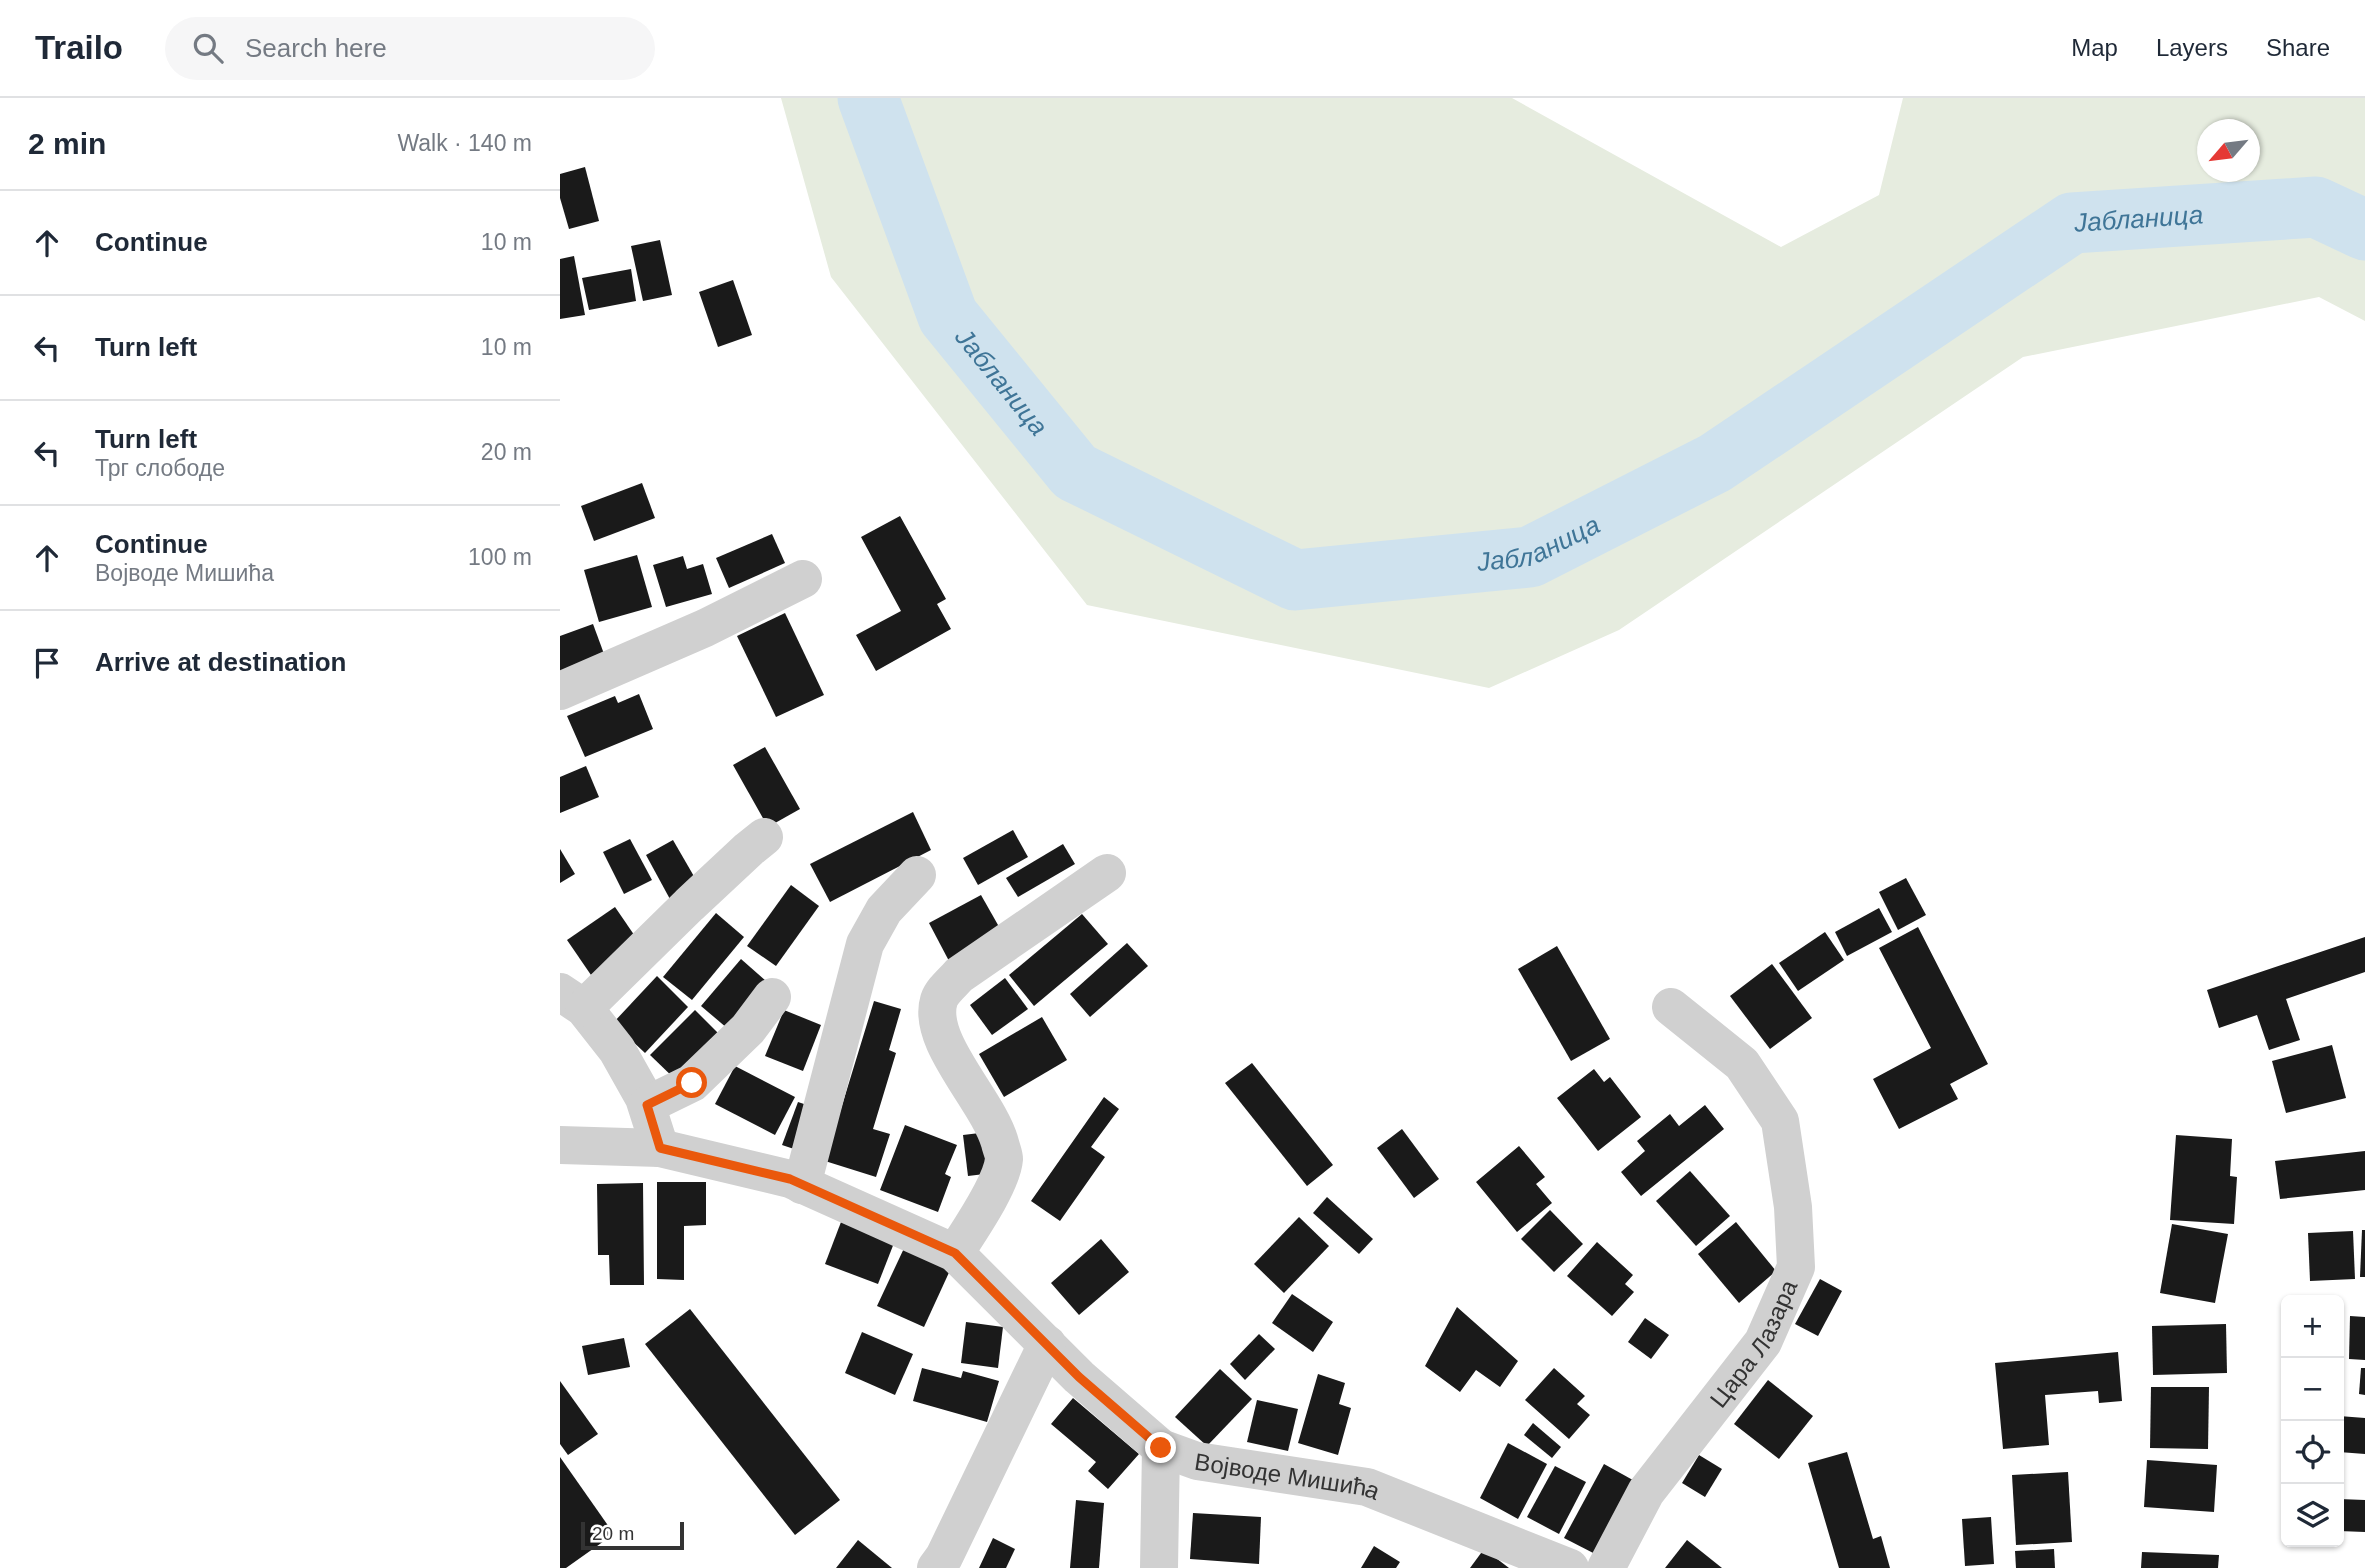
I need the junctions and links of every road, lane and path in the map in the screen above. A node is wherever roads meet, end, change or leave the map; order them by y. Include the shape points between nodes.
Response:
1 (803, 579) dead end
2 (560, 691) edge
3 (764, 838) dead end
4 (1107, 873) dead end
5 (917, 875) dead end
6 (772, 997) dead end
7 (572, 1000) edge
8 (1671, 1007) dead end
9 (647, 1105) junction
10 (560, 1145) edge
11 (660, 1148) junction
12 (802, 1185) junction
13 (955, 1253) junction
14 (1047, 1344) junction
15 (1161, 1448) junction
16 (936, 1568) edge
17 (1159, 1568) edge
18 (1570, 1568) edge
19 (1606, 1568) edge

1 - 2 street
3 - 7 street
4 - 13 street via 959,975 939,998 936,1021 940,1032 980,1100 1004,1158 996,1185
5 - 12 street via 884,909 865,944
6 - 9 street via 748,1029 692,1083
7 - 9 street via 617,1050
8 - 19 street, Цара Лазара via 1742,1064 1780,1121 1793,1207 1796,1267 1763,1342 1646,1492
9 - 11 street
10 - 11 street, Војводе Мишића
11 - 12 street, Војводе Мишића
12 - 13 street, Војводе Мишића
13 - 14 street, Војводе Мишића
14 - 15 street, Војводе Мишића
14 - 16 street
15 - 17 street
15 - 18 street, Војводе Мишића via 1197,1461 1367,1487

